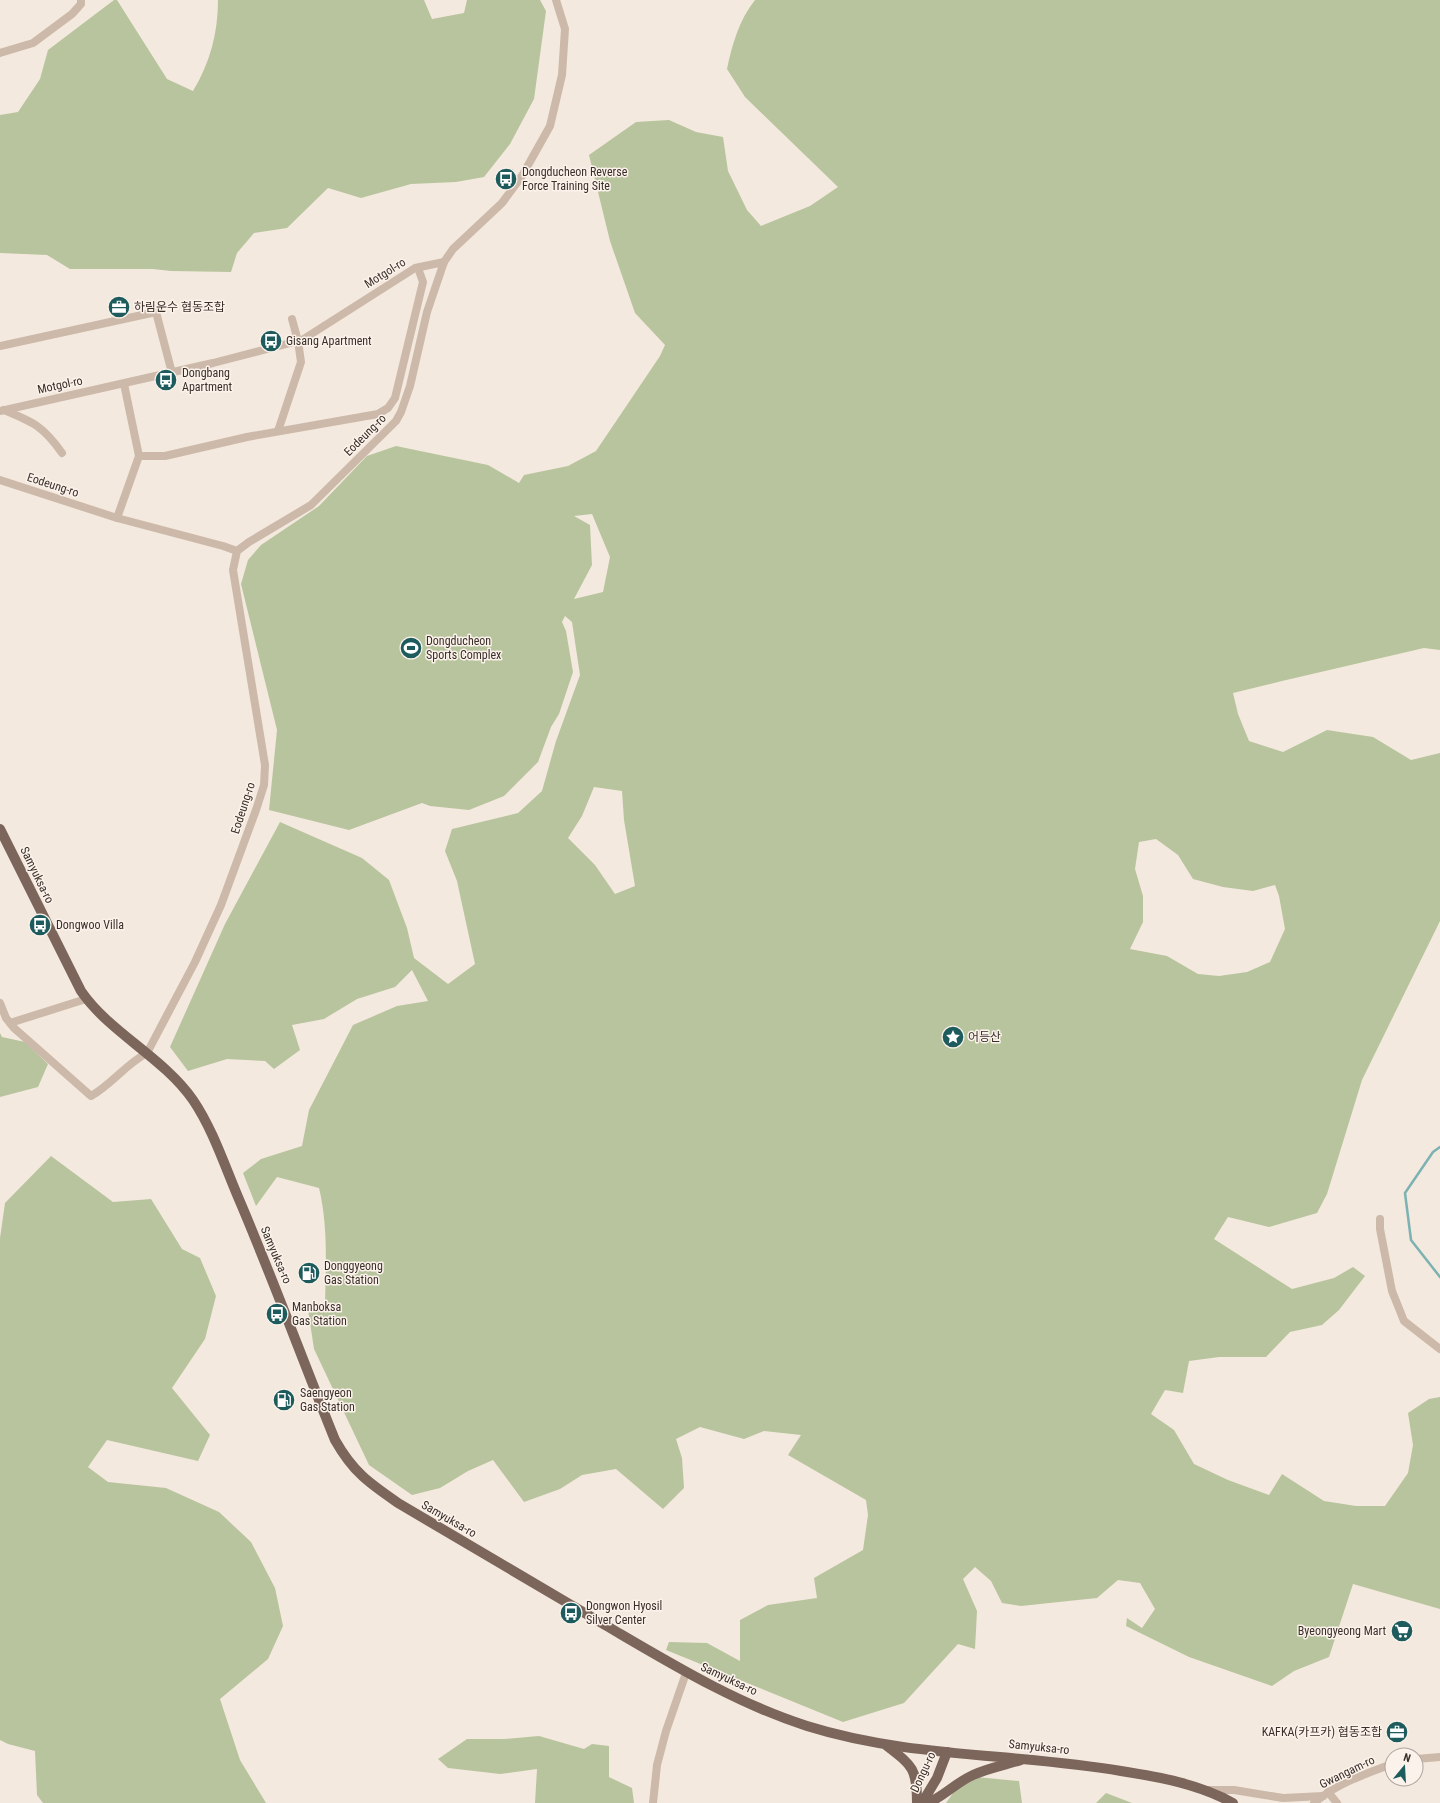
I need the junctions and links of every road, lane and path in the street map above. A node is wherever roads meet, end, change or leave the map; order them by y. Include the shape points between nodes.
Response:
1 (81, 0) edge
2 (556, 0) edge
3 (0, 53) edge
4 (444, 262) junction
5 (418, 268) junction
6 (292, 319) dead end
7 (298, 342) junction
8 (0, 346) edge
9 (172, 373) junction
10 (124, 384) junction
11 (2, 410) edge
12 (278, 431) junction
13 (62, 453) dead end
14 (138, 456) junction
15 (0, 480) edge
16 (117, 518) junction
17 (237, 551) junction
18 (0, 830) edge
19 (86, 999) junction
20 (0, 1003) edge
21 (10, 1023) junction
22 (147, 1053) junction
23 (1380, 1219) dead end
24 (1440, 1350) edge
25 (686, 1673) junction
26 (883, 1744) junction
27 (947, 1752) junction
28 (1440, 1757) edge
29 (1025, 1758) junction
30 (1424, 1758) edge
31 (1384, 1767) edge
32 (1205, 1790) junction
33 (1319, 1799) edge
34 (653, 1803) edge
35 (917, 1803) edge
36 (922, 1803) edge
37 (928, 1803) edge
38 (1233, 1803) edge
39 (1337, 1803) edge

1 - 3 street via 81,4 72,14 33,43
2 - 4 street via 565,29 562,75 550,126 522,176 502,203 452,249
4 - 5 street, Motgol-ro
4 - 17 street, Eodeung-ro via 427,312 410,386 396,422 311,505
5 - 7 street, Motgol-ro
5 - 12 street via 423,282 395,398 388,408 378,414
6 - 7 street
7 - 9 street, Motgol-ro
7 - 12 street via 301,362
8 - 9 street via 156,312
9 - 10 street, Motgol-ro
10 - 11 street, Motgol-ro
10 - 14 street
11 - 13 street via 33,422 52,438
12 - 14 street via 165,456
14 - 16 street
15 - 16 street, Eodeung-ro
16 - 17 street, Eodeung-ro
17 - 22 street, Eodeung-ro via 233,570 265,765 264,785 221,904 195,962
18 - 19 main road, Samyuksa-ro
19 - 21 street
19 - 22 main road, Samyuksa-ro
20 - 21 street
21 - 22 street via 91,1096 134,1060
22 - 25 main road, Samyuksa-ro via 180,1083 202,1115 265,1262 335,1440 350,1464 367,1481 398,1503
23 - 24 street via 1391,1285 1404,1321
25 - 26 main road, Samyuksa-ro via 744,1701 807,1726
25 - 34 street via 657,1766
26 - 27 main road, Samyuksa-ro
26 - 35 main road via 913,1770 916,1778
27 - 29 main road, Samyuksa-ro
27 - 36 main road, Dongu-ro
28 - 30 street
29 - 32 main road, Samyuksa-ro via 1143,1774
29 - 37 main road via 973,1775 953,1785
31 - 33 street, Gwangam-ro via 1350,1781
32 - 33 street via 1234,1790 1283,1798
32 - 38 main road, Samyuksa-ro
33 - 39 street

